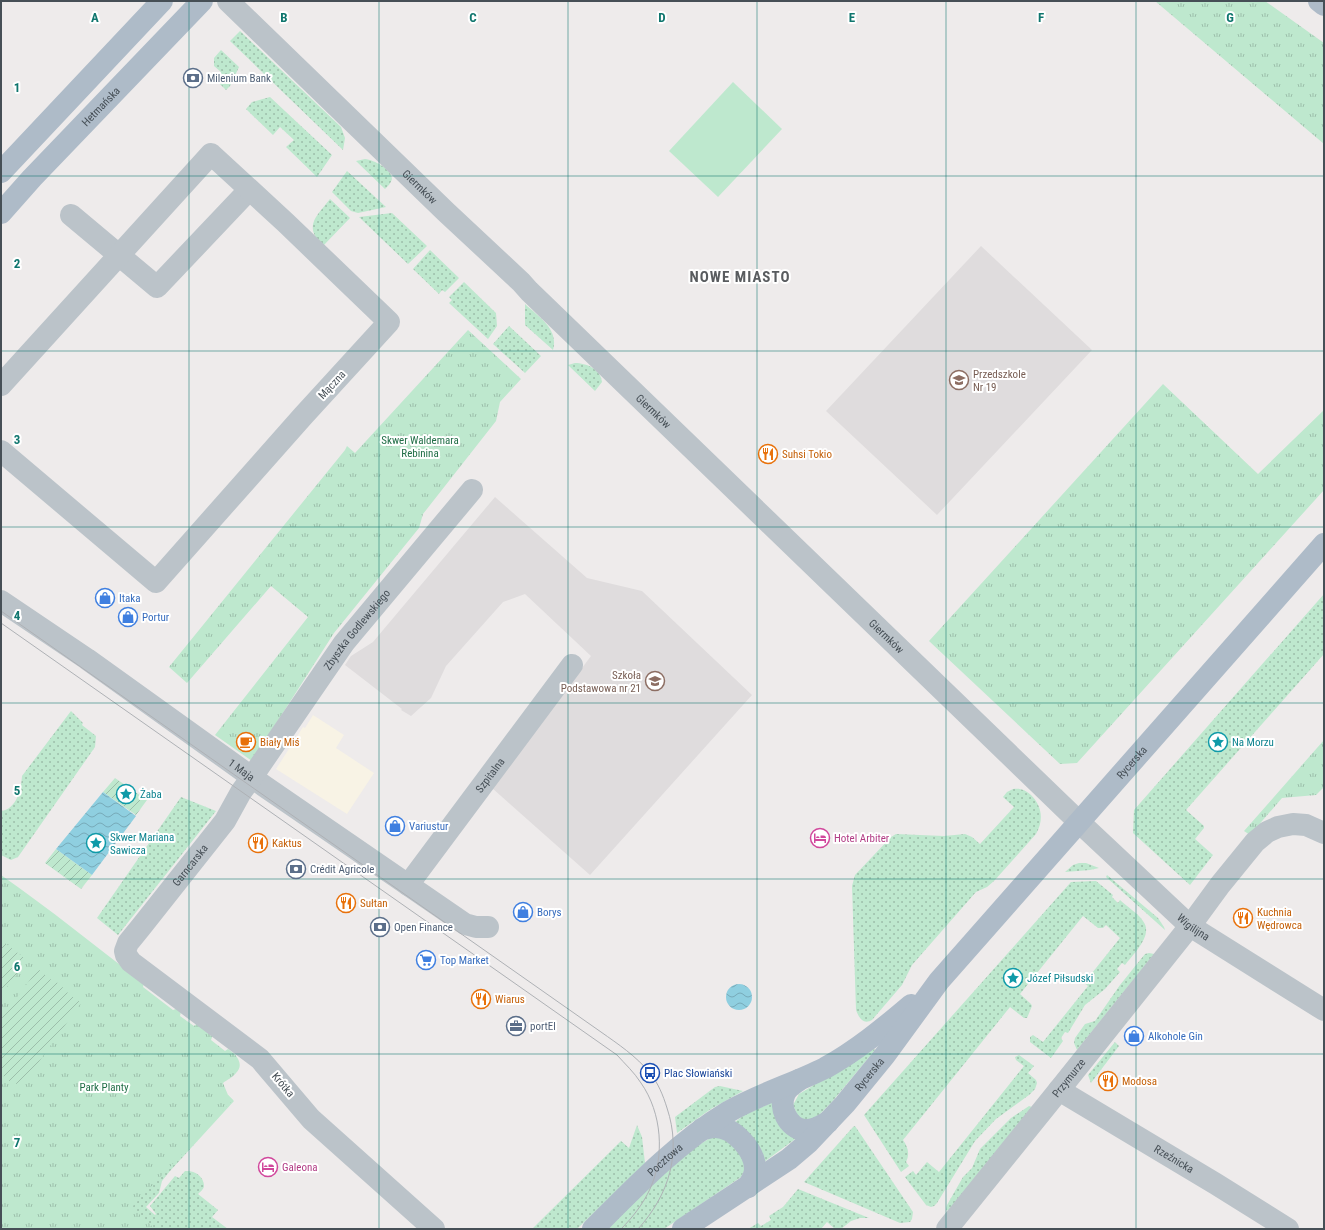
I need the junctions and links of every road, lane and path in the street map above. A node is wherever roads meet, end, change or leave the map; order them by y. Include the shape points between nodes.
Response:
1 (162, 1) edge
2 (202, 1) edge
3 (228, 1) edge
4 (1319, 1) edge
5 (1324, 5) edge
6 (3, 166) edge
7 (249, 190) junction
8 (1, 213) edge
9 (71, 215) dead end
10 (118, 255) junction
11 (1, 385) edge
12 (1, 451) edge
13 (472, 490) dead end
14 (1324, 544) edge
15 (1, 600) edge
16 (572, 665) dead end
17 (252, 777) junction
18 (1079, 822) junction
19 (1324, 833) edge
20 (408, 885) junction
21 (1190, 926) junction
22 (488, 927) dead end
23 (125, 951) joint
24 (939, 981) junction
25 (1324, 1010) edge
26 (799, 1080) junction
27 (1059, 1090) junction
28 (746, 1102) joint
29 (829, 1122) junction
30 (702, 1129) junction
31 (748, 1187) junction
32 (434, 1229) edge
33 (592, 1229) edge
34 (683, 1229) edge
35 (947, 1229) edge
36 (1288, 1229) edge

1 - 6 main road
2 - 8 main road, Hetmańska
3 - 18 street, Giermków
4 - 5 main road
7 - 10 street via 157,287
7 - 10 street, Mączna via 211,154
7 - 12 street, Mączna via 389,322 156,582
9 - 10 street
10 - 11 street, Mączna
13 - 17 street, Zbyszka Godlewskiego via 344,643
14 - 18 main road, Rycerska
15 - 17 street, 1 Maja
16 - 20 street, Szpitalna
17 - 20 street, 1 Maja
17 - 23 street, Garncarska via 225,821 136,932
18 - 21 street, Wigilijna
18 - 24 main road, Rycerska
19 - 21 street, Przymurze via 1306,825 1293,824 1267,832 1255,842
20 - 22 street, 1 Maja via 464,924
21 - 25 street, Wigilijna
21 - 27 street, Przymurze
23 - 32 street, Krótka via 126,956 137,966 260,1059 311,1118
24 - 26 main road, Rycerska via 877,1034 825,1067
24 - 29 main road, Rycerska via 885,1055
26 - 28 main road, Rycerska
26 - 29 main road via 789,1087 782,1102 790,1123 804,1130 814,1129
27 - 35 street, Przymurze
27 - 36 street, Rzeźnicka
28 - 30 main road, Pocztowa
29 - 31 main road, Rycerska via 789,1160
30 - 31 main road via 726,1129 745,1145 752,1156 755,1169
30 - 33 main road, Pocztowa via 662,1162
31 - 34 main road

